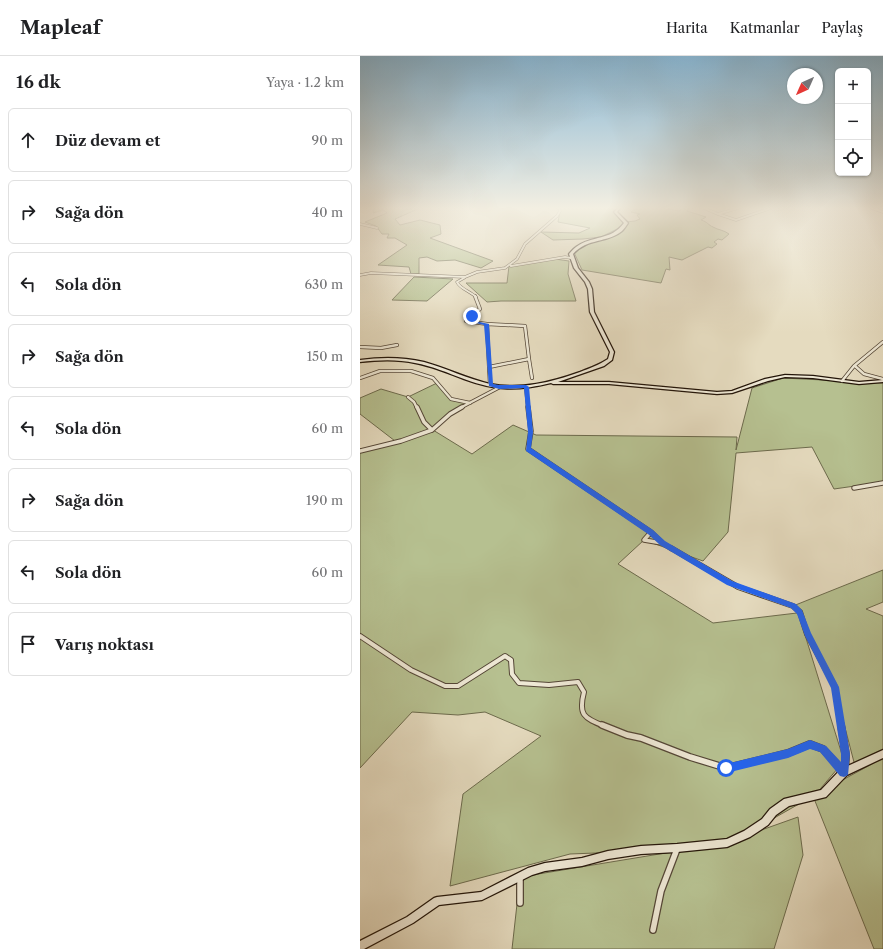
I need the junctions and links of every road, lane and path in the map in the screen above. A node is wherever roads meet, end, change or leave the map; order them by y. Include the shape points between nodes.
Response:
1 (522, 250) edge
2 (575, 250) edge
3 (571, 256) junction
4 (509, 266) junction
5 (360, 275) edge
6 (465, 277) junction
7 (487, 324) junction
8 (883, 342) edge
9 (397, 344) dead end
10 (360, 347) edge
11 (530, 359) junction
12 (360, 361) edge
13 (855, 366) junction
14 (489, 367) junction
15 (360, 378) edge
16 (532, 378) dead end
17 (883, 380) edge
18 (842, 381) junction
19 (550, 382) junction
20 (490, 385) junction
21 (500, 387) junction
22 (526, 387) junction
23 (408, 397) dead end
24 (470, 403) junction
25 (432, 430) junction
26 (360, 451) edge
27 (883, 483) edge
28 (854, 488) dead end
29 (651, 532) junction
30 (662, 543) junction
31 (360, 636) edge
32 (883, 754) edge
33 (844, 772) junction
34 (678, 848) junction
35 (520, 877) junction
36 (520, 903) dead end
37 (653, 930) dead end
38 (360, 946) edge

1 - 4 street
2 - 3 street
3 - 4 street
3 - 19 street via 590,289 592,312 612,352 610,360 602,365
4 - 6 street
5 - 6 street via 371,273
6 - 7 street via 457,282 477,297 480,309 466,320
7 - 11 street via 525,326
7 - 14 street
8 - 13 street
9 - 10 street via 381,348
11 - 14 street
11 - 16 street
12 - 20 street via 381,359 418,362
13 - 17 street via 863,373
13 - 18 street
14 - 20 street
15 - 24 street via 380,371 411,371 433,378 451,399
17 - 18 street via 859,383
18 - 19 street via 813,377 777,377 732,392 717,393 609,383
19 - 22 street
20 - 21 street
21 - 22 street
21 - 24 street
22 - 29 street via 531,432 528,449
23 - 25 street
24 - 25 street via 450,414
25 - 26 street
27 - 28 street
29 - 30 street
29 - 30 street via 644,540
30 - 33 street via 730,583 794,606 800,612 807,634 835,687 846,754
31 - 33 street via 411,670 445,686 458,686 505,656 511,660 512,674 519,684 549,685 578,682 584,692 580,704 588,720 726,768 788,754 810,744 823,749
32 - 33 street
33 - 34 street via 823,794 787,802 747,834 726,843
34 - 35 street via 608,855 582,862 545,867
34 - 37 street via 661,891
35 - 36 street
35 - 38 street via 482,896 437,901 410,920

